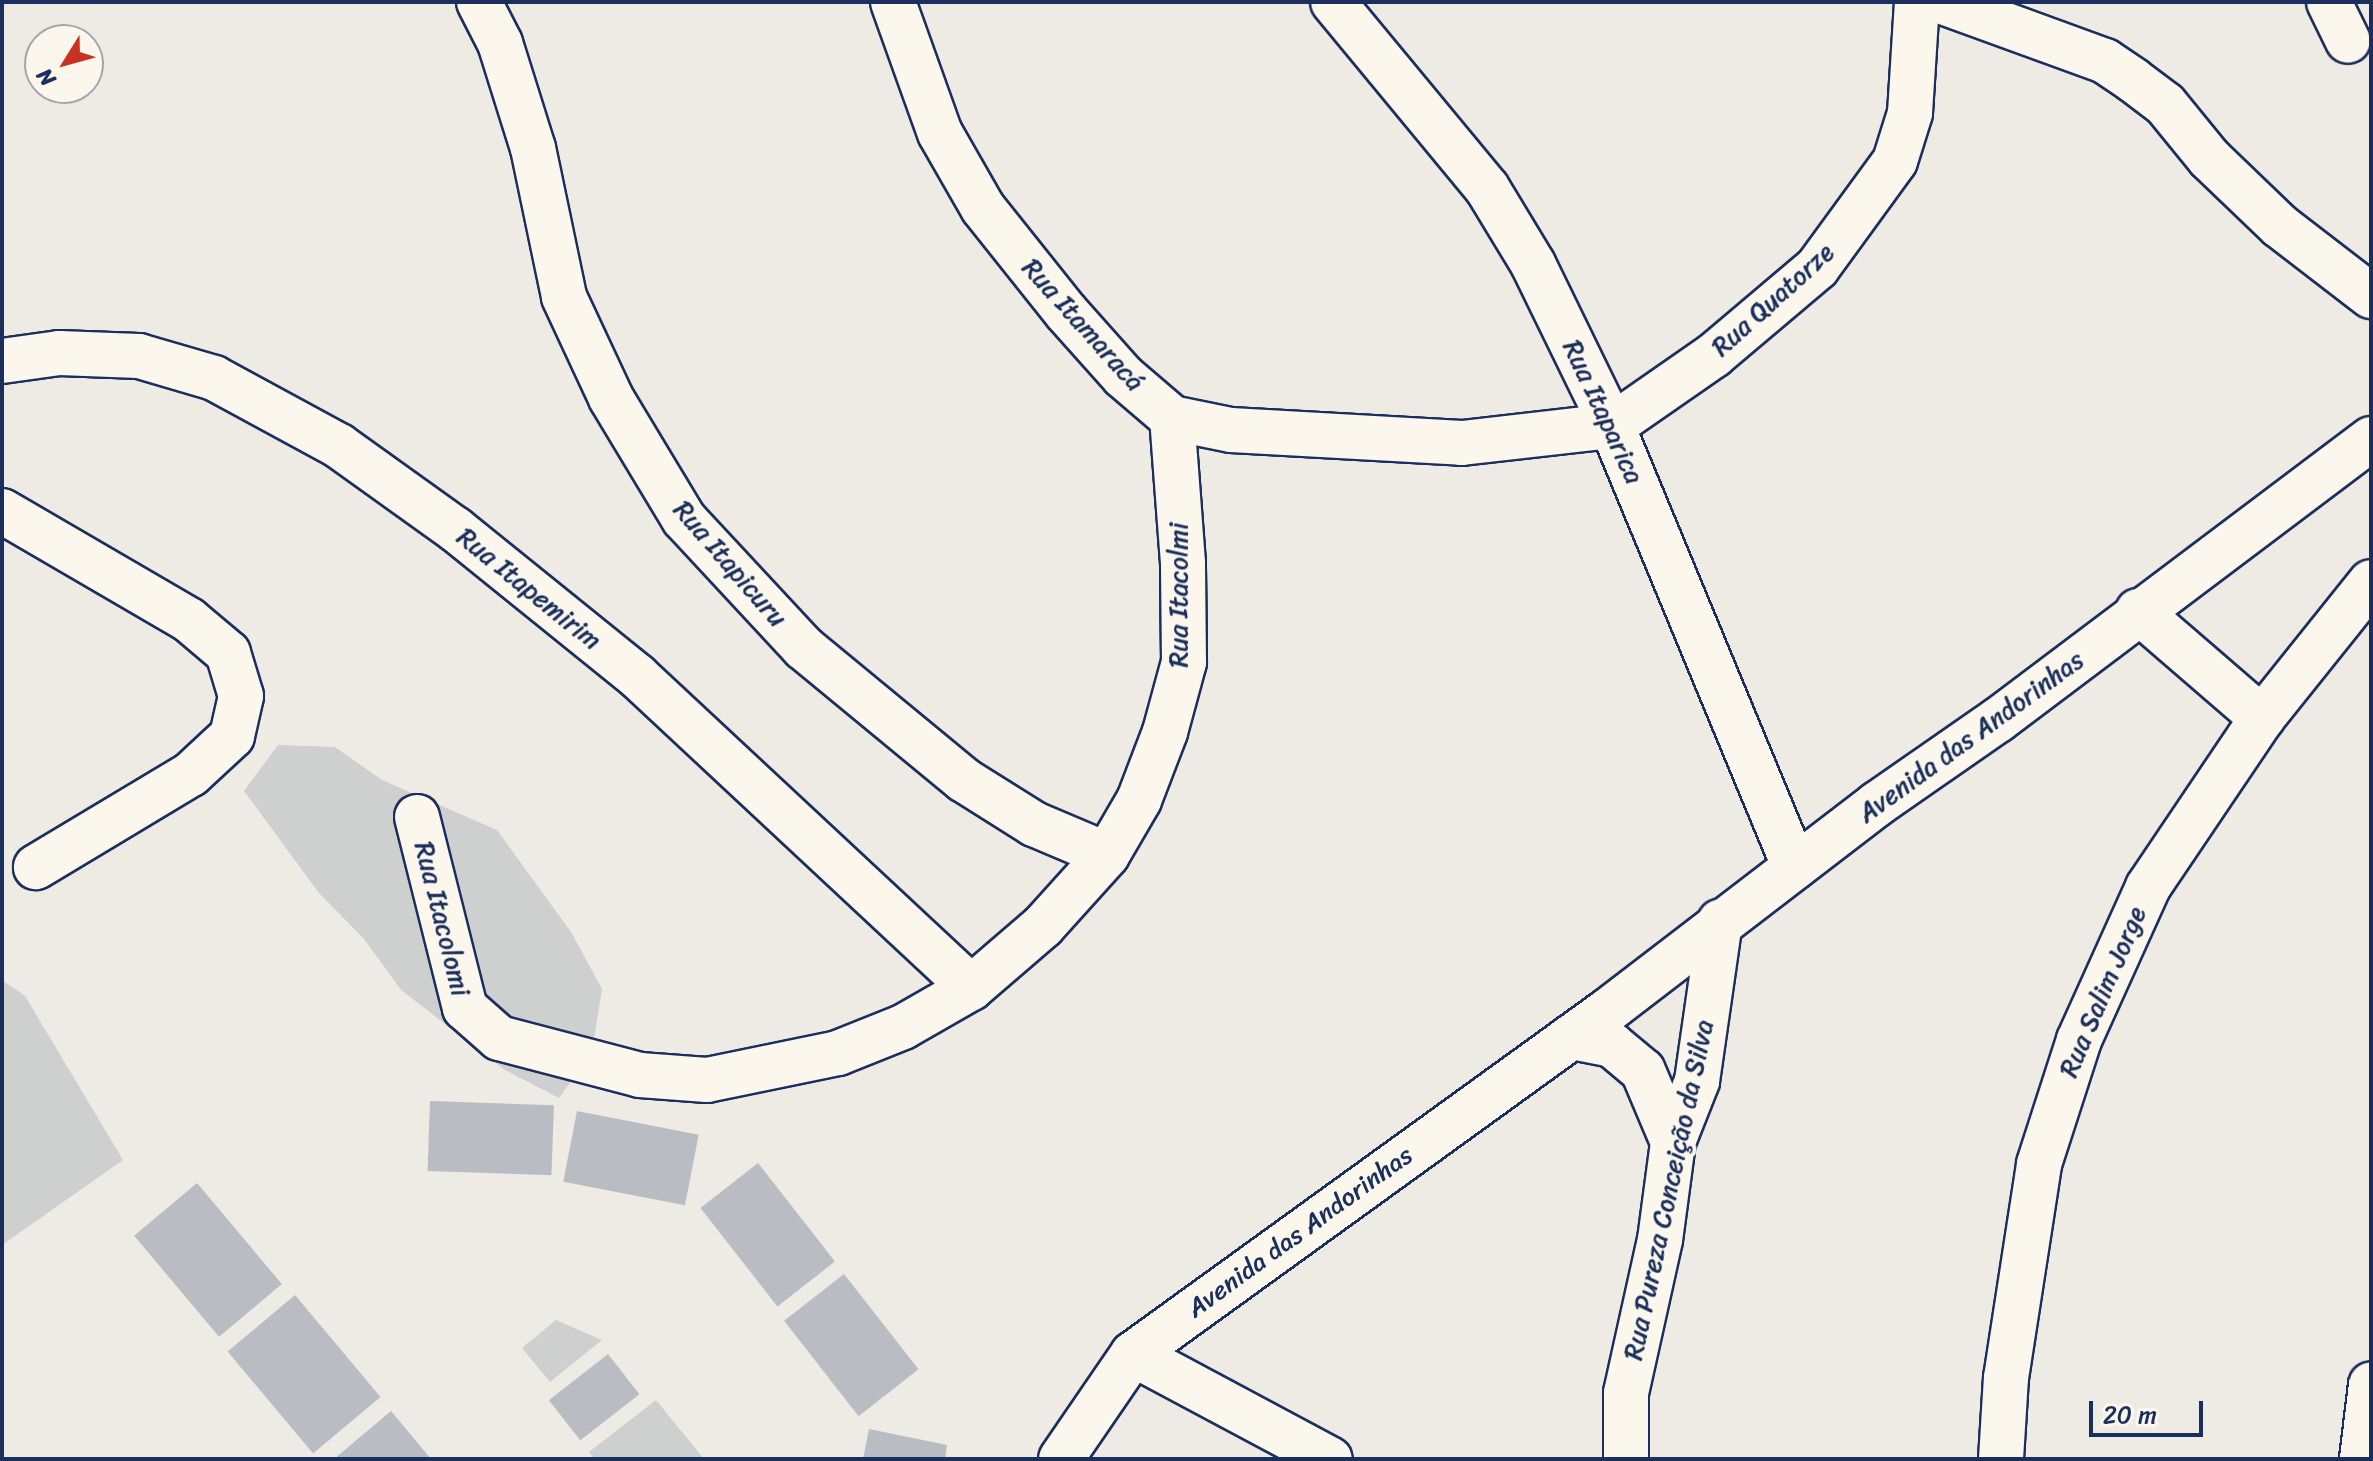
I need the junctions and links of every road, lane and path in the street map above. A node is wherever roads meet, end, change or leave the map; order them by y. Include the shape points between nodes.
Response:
1 (479, 2) edge
2 (893, 2) edge
3 (1333, 2) edge
4 (1917, 2) edge
5 (1943, 2) edge
6 (2329, 2) edge
7 (2348, 41) dead end
8 (2371, 296) edge
9 (2, 361) edge
10 (1172, 418) junction
11 (1612, 426) junction
12 (2371, 439) edge
13 (2, 511) edge
14 (2371, 582) edge
15 (2138, 611) junction
16 (2262, 718) junction
17 (417, 817) dead end
18 (1107, 855) junction
19 (36, 867) dead end
20 (1795, 867) junction
21 (1720, 922) junction
22 (971, 988) junction
23 (1571, 1037) junction
24 (1673, 1142) junction
25 (1133, 1354) junction
26 (2371, 1385) edge
27 (1061, 1459) edge
28 (1330, 1459) edge
29 (1626, 1459) edge
30 (2001, 1459) edge
31 (2362, 1459) edge

1 - 18 street, Rua Itapicuru via 500,43 533,148 564,297 611,398 684,519 804,648 964,780 1034,824
2 - 10 street, Rua Itamaracá via 940,133 983,208 1123,376
3 - 11 street, Rua Itaparica via 1487,188 1533,264
4 - 11 street, Rua Quatorze via 1910,113 1895,161 1859,215 1806,278 1714,355
5 - 8 street via 2105,61 2133,80 2165,104 2209,158 2280,226
6 - 7 street
9 - 22 street, Rua Itapemirim via 59,353 139,356 214,378 339,446 455,529 637,676
10 - 11 street, Rua Itamaracá via 1231,430 1462,443
10 - 18 street, Rua Itacolmi via 1184,662 1139,800
11 - 20 street, Rua Itaparica
12 - 15 street, Avenida das Andorinhas
13 - 19 street via 189,620 228,653 241,696 232,736 191,774
14 - 16 street, Rua Salim Jorge
15 - 16 street
15 - 20 street, Avenida das Andorinhas
16 - 30 street, Rua Salim Jorge via 2148,887 2079,1040 2039,1164 2006,1378
17 - 22 street, Rua Itacolomi via 465,1008 499,1038 640,1075 707,1080 838,1053 903,1027
18 - 22 street, Rua Itacolmi via 1043,926
20 - 21 street, Avenida das Andorinhas
21 - 23 street, Avenida das Andorinhas
21 - 24 street, Rua Pureza Conceição da Silva via 1697,1081
23 - 24 street via 1612,1045 1643,1071
23 - 25 street, Avenida das Andorinhas
24 - 29 street, Rua Pureza Conceição da Silva via 1660,1240 1626,1393
25 - 27 street, Avenida das Andorinhas
25 - 28 street
26 - 31 street

